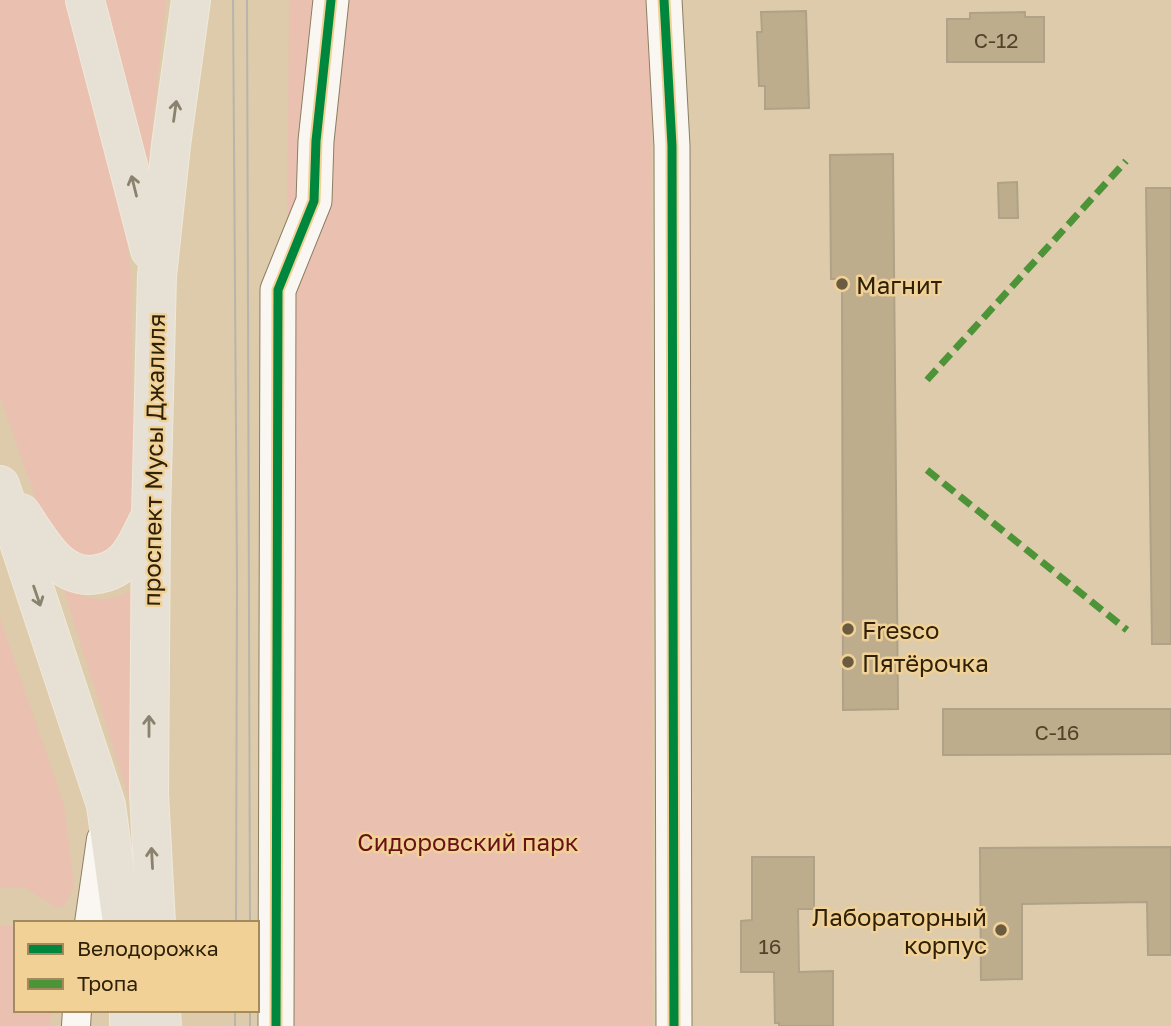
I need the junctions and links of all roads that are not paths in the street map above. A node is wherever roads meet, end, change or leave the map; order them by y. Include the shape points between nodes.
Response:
1 (85, 0) edge
2 (191, 0) edge
3 (331, 0) edge
4 (664, 0) edge
5 (157, 276) junction
6 (0, 484) edge
7 (151, 516) junction
8 (106, 805) junction
9 (89, 921) edge
10 (122, 921) edge
11 (156, 921) edge
12 (276, 1026) edge
13 (674, 1026) edge

5 -> 1 main road
5 -> 2 main road, проспект Мусы Джалиля
3 - 12 street via 314,201 278,290
4 - 13 street via 672,146
5 - 7 main road, проспект Мусы Джалиля
6 - 7 main road via 52,558 87,576 110,572 127,558
6 -> 8 main road
11 -> 7 main road, проспект Мусы Джалиля via 149,794
8 - 9 street
8 - 10 main road

